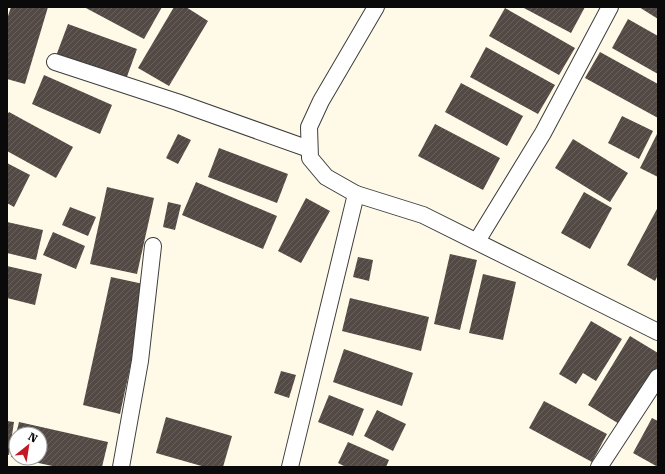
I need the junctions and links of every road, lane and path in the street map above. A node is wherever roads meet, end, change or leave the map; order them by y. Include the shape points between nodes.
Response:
1 (376, 7) edge
2 (610, 7) edge
3 (55, 62) dead end
4 (309, 149) junction
5 (356, 194) junction
6 (477, 241) junction
7 (153, 246) dead end
8 (657, 330) edge
9 (658, 377) edge
10 (121, 467) edge
11 (290, 467) edge
12 (599, 467) edge

1 - 4 street via 321,101 309,128
2 - 6 street via 543,133
3 - 4 street
4 - 5 street via 310,158 326,177
5 - 6 street via 423,215
5 - 11 street
6 - 8 street
7 - 10 street via 140,362
9 - 12 street

